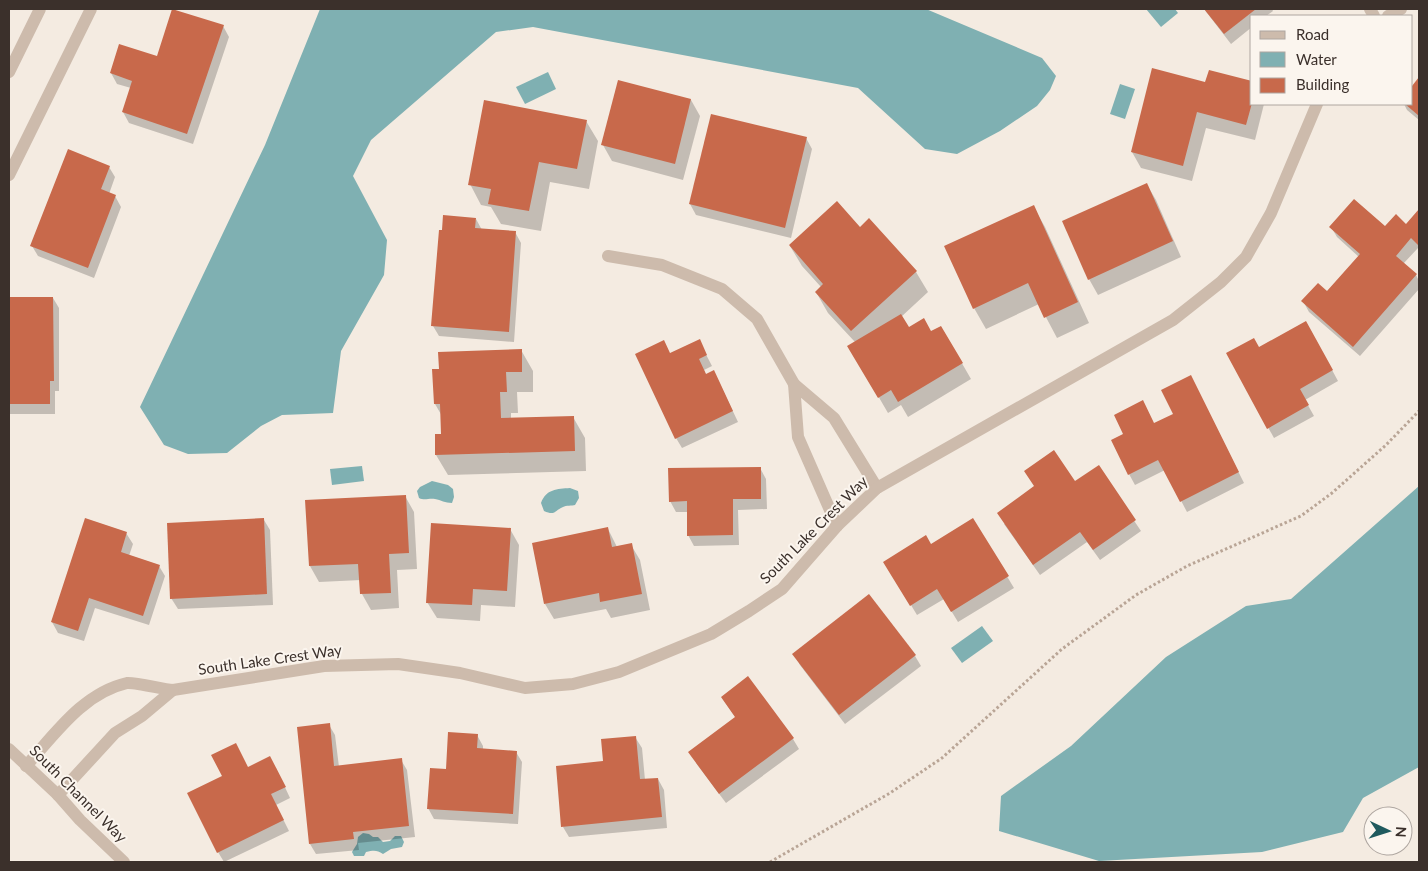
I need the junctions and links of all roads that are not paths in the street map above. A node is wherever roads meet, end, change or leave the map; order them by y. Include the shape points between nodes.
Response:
1 (40, 9) edge
2 (91, 9) edge
3 (1401, 9) edge
4 (1390, 15) edge
5 (9, 72) edge
6 (1317, 105) edge
7 (9, 174) edge
8 (608, 256) dead end
9 (794, 384) junction
10 (877, 488) junction
11 (837, 526) junction
12 (173, 690) junction
13 (9, 749) edge
14 (26, 766) junction
15 (58, 795) junction
16 (124, 862) edge

1 - 5 street
2 - 7 street
3 - 4 street
6 - 10 street, South Lake Crest Way via 1267,220 1246,257 1221,282 1173,320
8 - 9 street via 662,265 722,289 757,319
9 - 10 street via 834,418
9 - 11 street via 798,437
10 - 11 street, South Lake Crest Way
11 - 12 street, South Lake Crest Way via 782,589 749,612 665,654 619,672 572,684 526,688 460,673 398,664 324,666
12 - 14 street, South Lake Crest Way via 128,683 95,696 70,716
12 - 15 street via 115,733
13 - 14 street, South Channel Way
14 - 15 street, South Channel Way
15 - 16 street, South Channel Way

